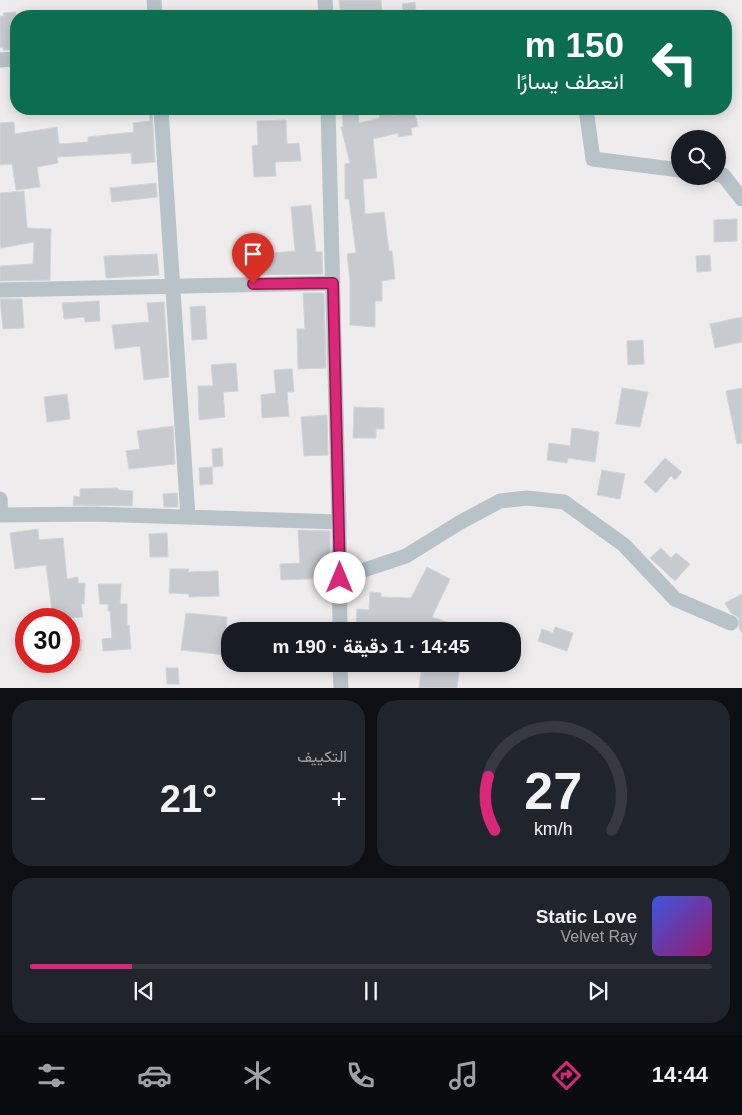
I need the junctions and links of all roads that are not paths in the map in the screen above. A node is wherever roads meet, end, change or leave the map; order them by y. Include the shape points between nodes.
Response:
1 (161, 115) edge
2 (328, 115) edge
3 (587, 115) edge
4 (671, 169) edge
5 (726, 178) edge
6 (742, 199) edge
7 (333, 283) junction
8 (173, 286) junction
9 (0, 290) edge
10 (0, 499) edge
11 (1, 515) edge
12 (188, 517) junction
13 (339, 522) junction
14 (340, 578) junction
15 (340, 622) edge
16 (731, 623) dead end
17 (340, 672) edge
18 (340, 688) edge

1 - 8 street
2 - 7 street
3 - 4 street via 593,160
5 - 6 street
7 - 8 street
7 - 13 street
8 - 9 street
8 - 12 street
10 - 11 street
11 - 12 street
12 - 13 street
13 - 14 street
14 - 15 street
14 - 16 street via 406,556 500,501 527,498 564,502 624,545 675,599
17 - 18 street

